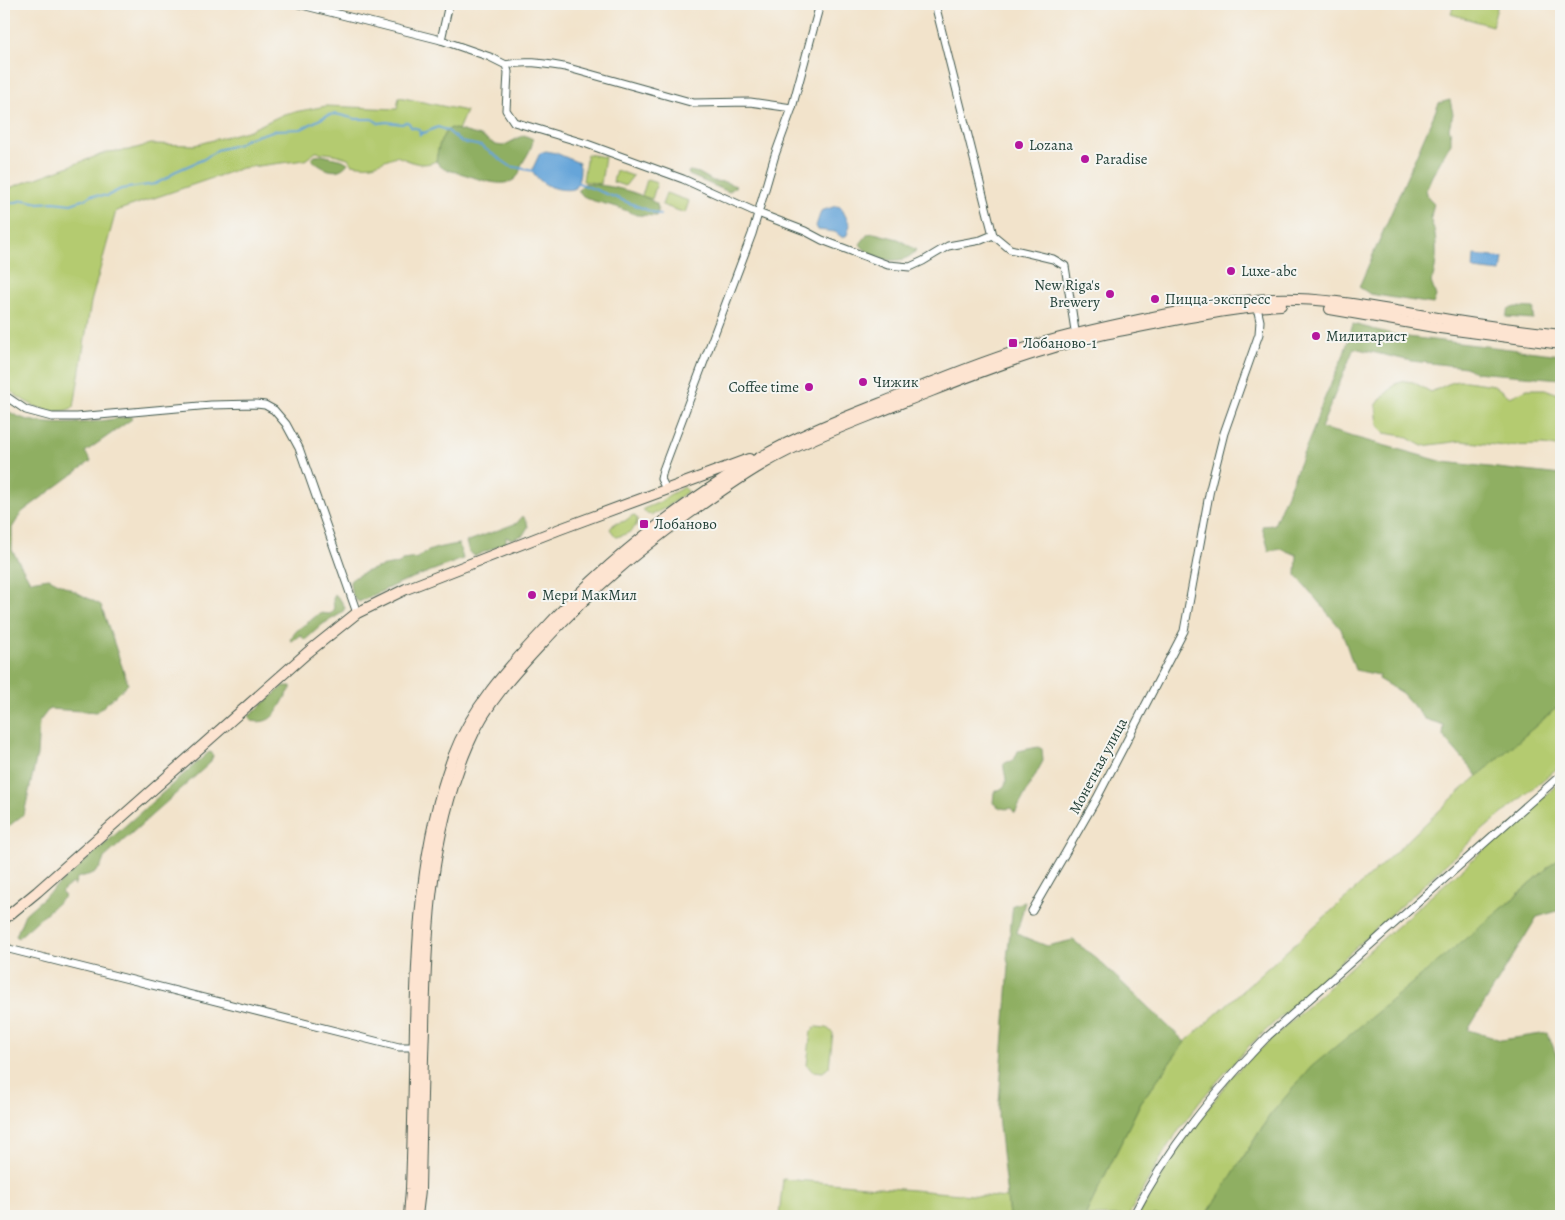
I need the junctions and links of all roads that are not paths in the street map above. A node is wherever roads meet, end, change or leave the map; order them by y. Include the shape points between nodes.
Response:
1 (298, 4) edge
2 (449, 4) edge
3 (820, 4) edge
4 (935, 4) edge
5 (441, 40) junction
6 (506, 65) junction
7 (792, 108) junction
8 (758, 214) junction
9 (993, 235) junction
10 (1256, 304) junction
11 (1558, 334) edge
12 (1076, 337) junction
13 (1561, 344) edge
14 (4, 395) edge
15 (770, 452) junction
16 (701, 477) junction
17 (666, 489) junction
18 (713, 491) junction
19 (357, 613) junction
20 (1561, 775) edge
21 (1032, 911) dead end
22 (4, 919) edge
23 (4, 944) edge
24 (415, 1047) junction
25 (409, 1216) edge
26 (417, 1216) edge
27 (1133, 1216) edge

1 - 5 street
2 - 5 street
3 - 7 street
4 - 9 street
5 - 6 street
6 - 7 street via 526,62 565,67 694,103 750,102
6 - 8 street via 506,110 514,122 683,179
7 - 8 street
8 - 9 street via 899,267 910,267 948,246
8 - 17 street via 664,470 661,479
9 - 12 street via 1010,249 1052,259 1065,266
10 - 11 main road via 1296,299 1339,303
10 - 12 main road via 1186,310
10 - 13 main road via 1320,307 1440,328
10 - 21 street, Монетная улица via 1259,334 1224,433 1210,489 1184,631 1097,798
12 - 15 main road via 1013,352 973,366
12 - 18 main road via 838,428
14 - 19 street via 26,410 52,417 211,405 265,405 274,410 299,448
15 - 16 main road
15 - 18 main road
16 - 17 main road
16 - 18 main road
17 - 19 main road via 406,589
18 - 24 main road via 638,540 570,602 493,688 462,735 433,825 426,863 417,954
18 - 26 main road via 607,577 578,605 499,693 470,739 442,826 429,904
19 - 22 main road
20 - 27 street via 1268,1036 1226,1079 1170,1153
23 - 24 street via 9,949 399,1047
24 - 25 main road

